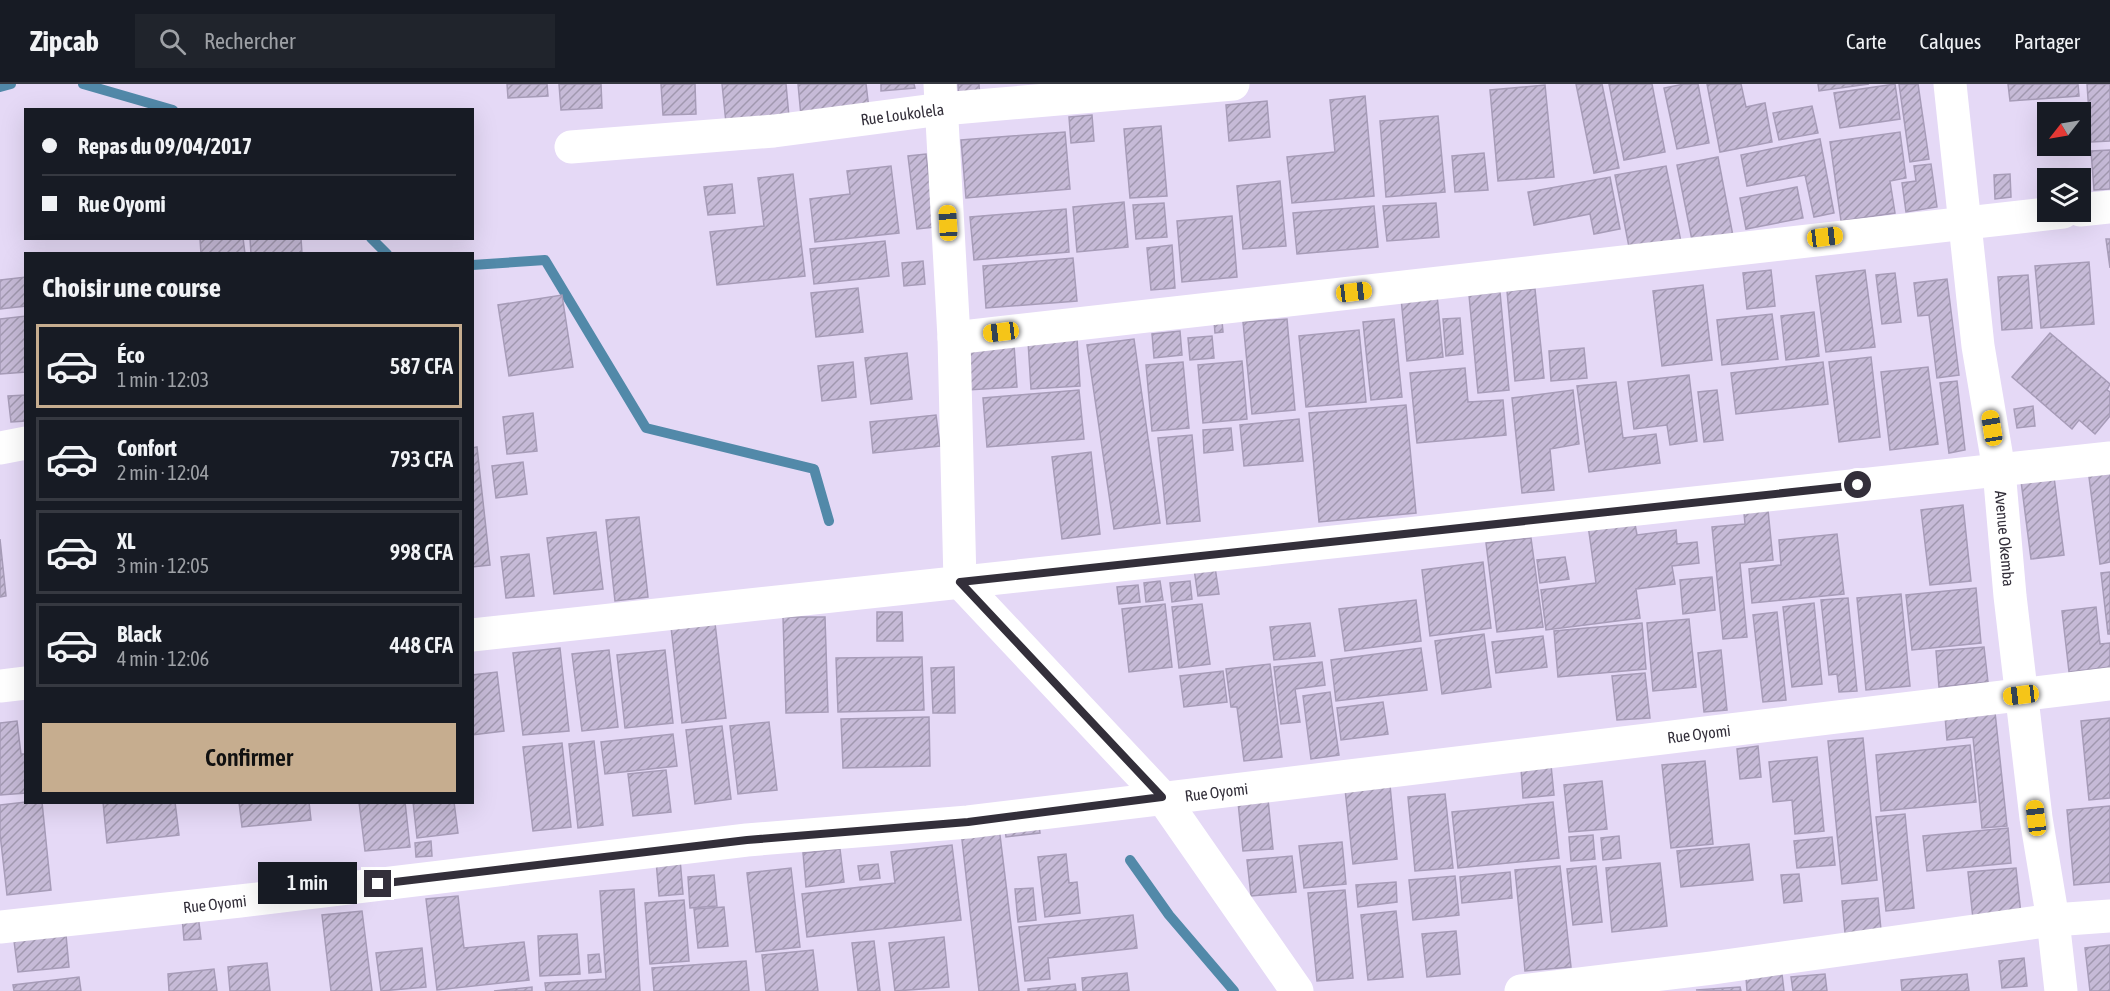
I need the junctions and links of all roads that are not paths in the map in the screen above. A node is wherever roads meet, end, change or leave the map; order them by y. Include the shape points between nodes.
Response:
1 (1233, 84) edge
2 (1950, 84) edge
3 (941, 97) edge
4 (571, 147) dead end
5 (2110, 207) edge
6 (2091, 209) edge
7 (2037, 214) edge
8 (1966, 221) junction
9 (954, 338) junction
10 (24, 443) edge
11 (0, 448) edge
12 (2110, 458) edge
13 (1999, 470) junction
14 (960, 582) junction
15 (474, 635) edge
16 (24, 683) edge
17 (2110, 684) edge
18 (0, 686) edge
19 (2021, 695) junction
20 (1162, 797) junction
21 (2110, 916) edge
22 (2053, 920) junction
23 (0, 927) edge
24 (1297, 991) edge
25 (1521, 991) edge
26 (2061, 991) edge

1 - 3 street, Rue Loukolela
2 - 8 street, Avenue Okemba
3 - 4 street, Rue Loukolela via 774,130
3 - 9 street
5 - 6 street
7 - 8 street
8 - 9 street
8 - 13 street, Avenue Okemba via 1978,346
9 - 14 street
10 - 11 street
12 - 13 street
13 - 14 street
13 - 19 street, Avenue Okemba
14 - 15 street
14 - 20 street
16 - 18 street
17 - 19 street, Rue Oyomi
19 - 20 street, Rue Oyomi
19 - 22 street, Avenue Okemba
20 - 23 street, Rue Oyomi via 968,822 747,840
20 - 24 street
21 - 22 street
22 - 25 street
22 - 26 street, Avenue Okemba

